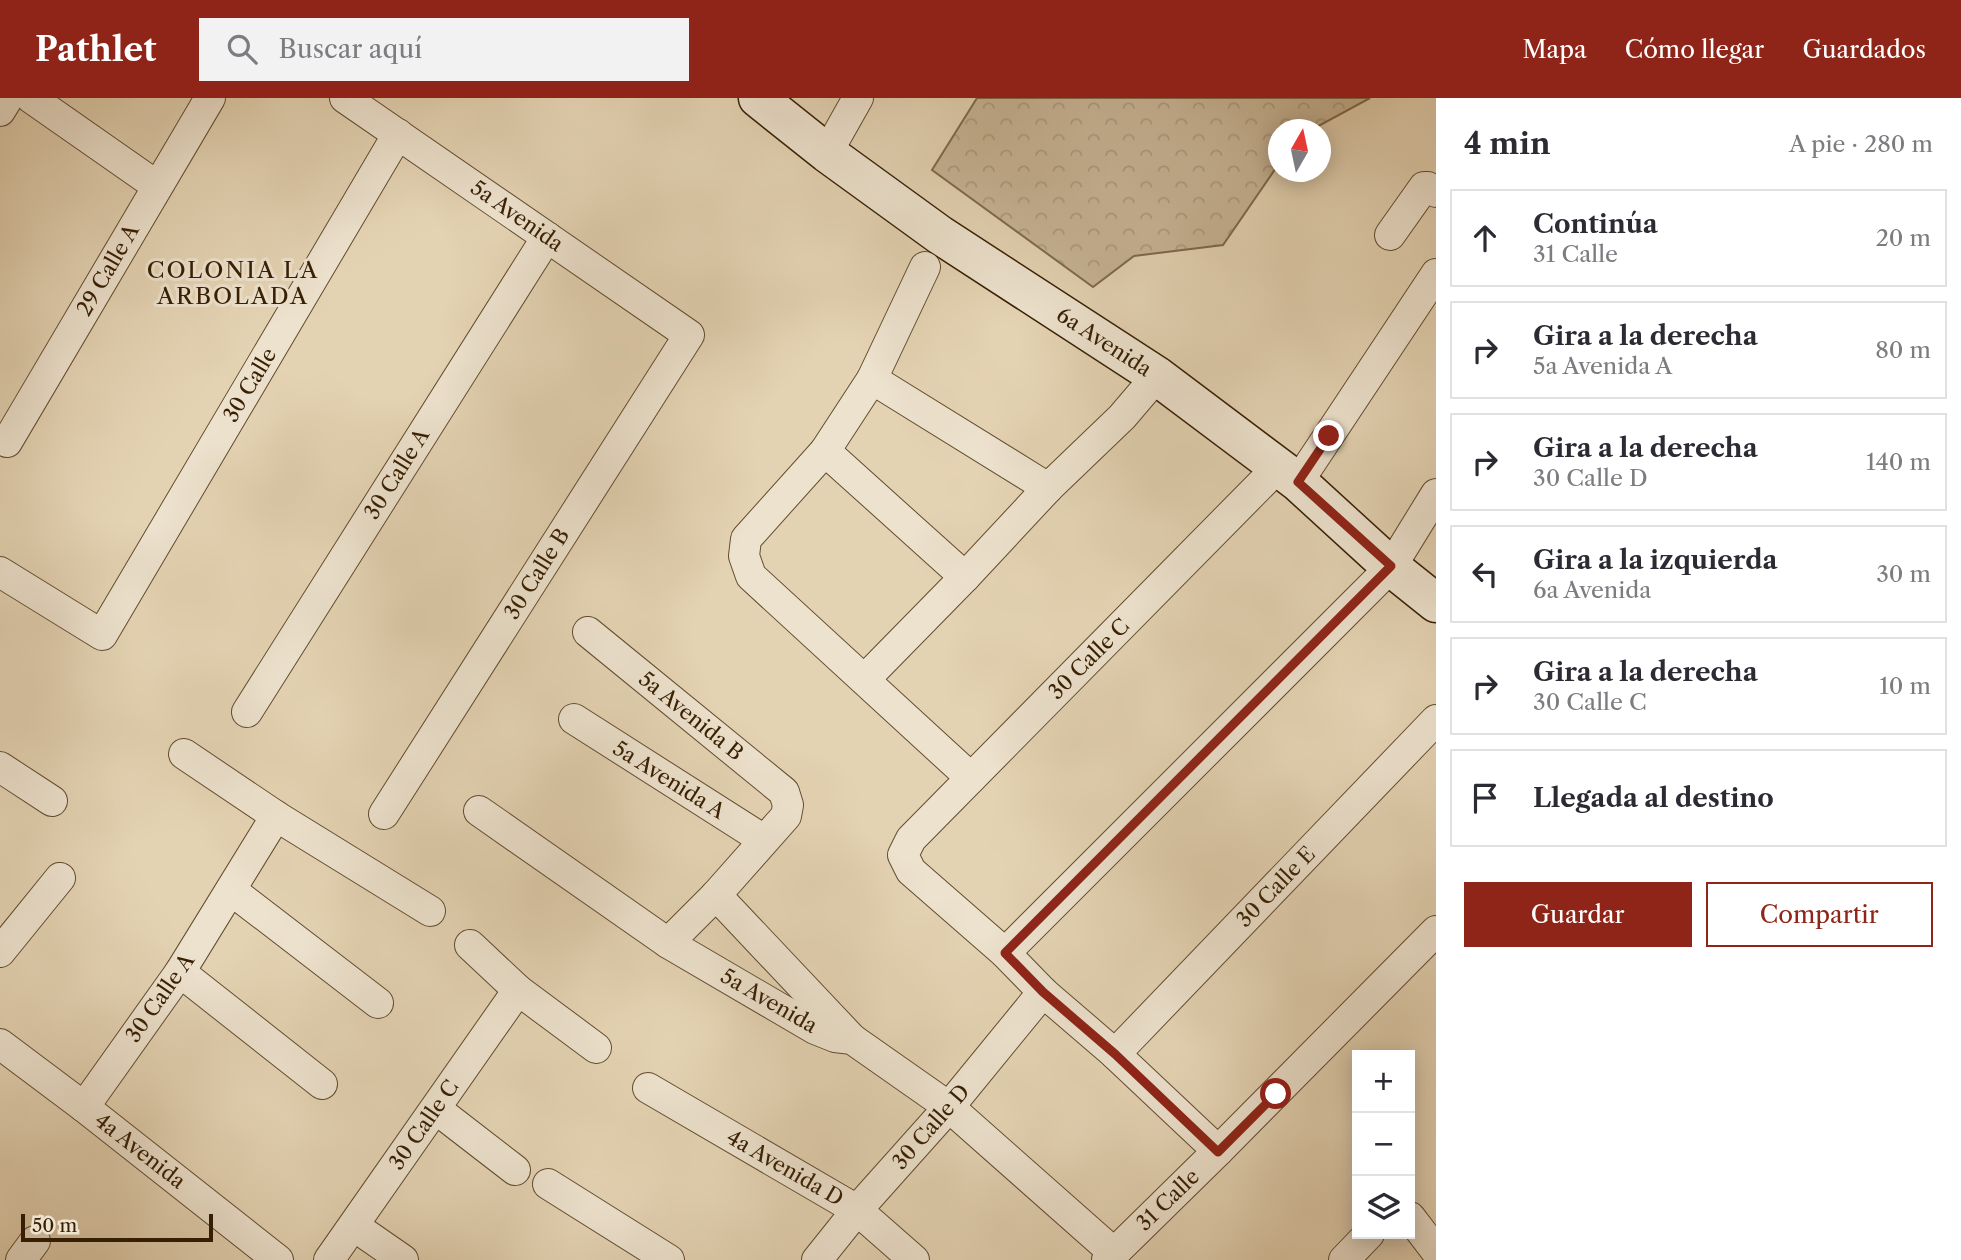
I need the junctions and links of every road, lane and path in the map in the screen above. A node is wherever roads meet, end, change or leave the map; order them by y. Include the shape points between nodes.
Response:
1 (8, 98) edge
2 (31, 98) edge
3 (210, 98) edge
4 (345, 98) edge
5 (758, 98) edge
6 (858, 98) edge
7 (0, 111) edge
8 (398, 134) junction
9 (827, 153) junction
10 (157, 187) junction
11 (1436, 192) edge
12 (1390, 234) dead end
13 (547, 237) junction
14 (925, 267) dead end
15 (1436, 274) edge
16 (689, 335) joint
17 (1157, 376) junction
18 (872, 379) junction
19 (7, 442) dead end
20 (825, 451) junction
21 (1288, 474) junction
22 (1048, 488) junction
23 (1436, 494) edge
24 (1391, 566) junction
25 (0, 572) edge
26 (965, 578) junction
27 (1436, 603) edge
28 (588, 632) dead end
29 (865, 679) junction
30 (247, 712) dead end
31 (574, 719) dead end
32 (1436, 720) edge
33 (184, 754) dead end
34 (0, 767) edge
35 (971, 778) junction
36 (52, 801) dead end
37 (479, 811) dead end
38 (384, 814) dead end
39 (276, 816) junction
40 (765, 840) junction
41 (60, 878) dead end
42 (231, 890) junction
43 (716, 895) junction
44 (430, 911) dead end
45 (1436, 931) edge
46 (668, 943) junction
47 (470, 945) dead end
48 (0, 952) edge
49 (1005, 953) junction
50 (180, 972) junction
51 (519, 990) junction
52 (1043, 992) junction
53 (378, 1003) dead end
54 (852, 1039) junction
55 (0, 1044) edge
56 (596, 1048) dead end
57 (1115, 1054) junction
58 (322, 1084) dead end
59 (648, 1088) dead end
60 (84, 1107) junction
61 (949, 1107) junction
62 (436, 1109) junction
63 (1218, 1152) junction
64 (515, 1170) dead end
65 (548, 1184) dead end
66 (857, 1210) junction
67 (1415, 1224) edge
68 (354, 1226) junction
69 (1364, 1239) edge
70 (1436, 1251) edge
71 (1111, 1256) edge
72 (278, 1260) edge
73 (329, 1260) edge
74 (403, 1260) edge
75 (669, 1260) edge
76 (817, 1260) edge
77 (914, 1260) edge
78 (1344, 1260) edge

1 - 7 street
2 - 10 street
3 - 10 street, 29 Calle A
4 - 8 street, 5a Avenida
5 - 9 street, 6a Avenida
6 - 9 street
8 - 13 street, 5a Avenida
8 - 25 street, 30 Calle via 102,635
9 - 17 street, 6a Avenida via 940,235
10 - 19 street, 29 Calle A
11 - 12 street via 1424,187
13 - 16 street, 5a Avenida
13 - 30 street, 30 Calle A
14 - 18 street
15 - 21 street, 30 Calle C
16 - 38 street, 30 Calle B
17 - 21 street, 6a Avenida
17 - 22 street via 1122,417
18 - 20 street
18 - 22 street
20 - 26 street
20 - 29 street via 746,539 744,556 751,576
21 - 24 street, 6a Avenida
21 - 35 street, 30 Calle C
22 - 26 street
23 - 24 street
24 - 27 street, 6a Avenida
24 - 49 street
26 - 29 street
28 - 40 street, 5a Avenida B via 784,792 786,817
29 - 35 street
31 - 40 street, 5a Avenida A
32 - 57 street, 30 Calle E
33 - 39 street
34 - 36 street
35 - 49 street, 30 Calle C via 911,839 903,855 911,871
37 - 46 street, 5a Avenida
39 - 42 street, 30 Calle A
39 - 44 street
40 - 43 street
41 - 48 street
42 - 50 street, 30 Calle A
42 - 53 street
43 - 46 street
43 - 54 street
45 - 63 street, 31 Calle
46 - 54 street, 5a Avenida via 815,1029
47 - 51 street
49 - 52 street
50 - 58 street
50 - 60 street, 30 Calle A
51 - 56 street
51 - 62 street, 30 Calle C
52 - 57 street
52 - 61 street, 30 Calle D
54 - 61 street, 5a Avenida
55 - 60 street, 4a Avenida
57 - 63 street
59 - 66 street, 4a Avenida D
60 - 72 street, 4a Avenida
61 - 66 street, 30 Calle D
61 - 71 street, 5a Avenida
62 - 64 street
62 - 68 street, 30 Calle C
63 - 71 street, 31 Calle
65 - 75 street
66 - 76 street, 30 Calle D
66 - 77 street, 4a Avenida D
67 - 70 street
68 - 73 street, 30 Calle C
68 - 74 street
69 - 78 street

